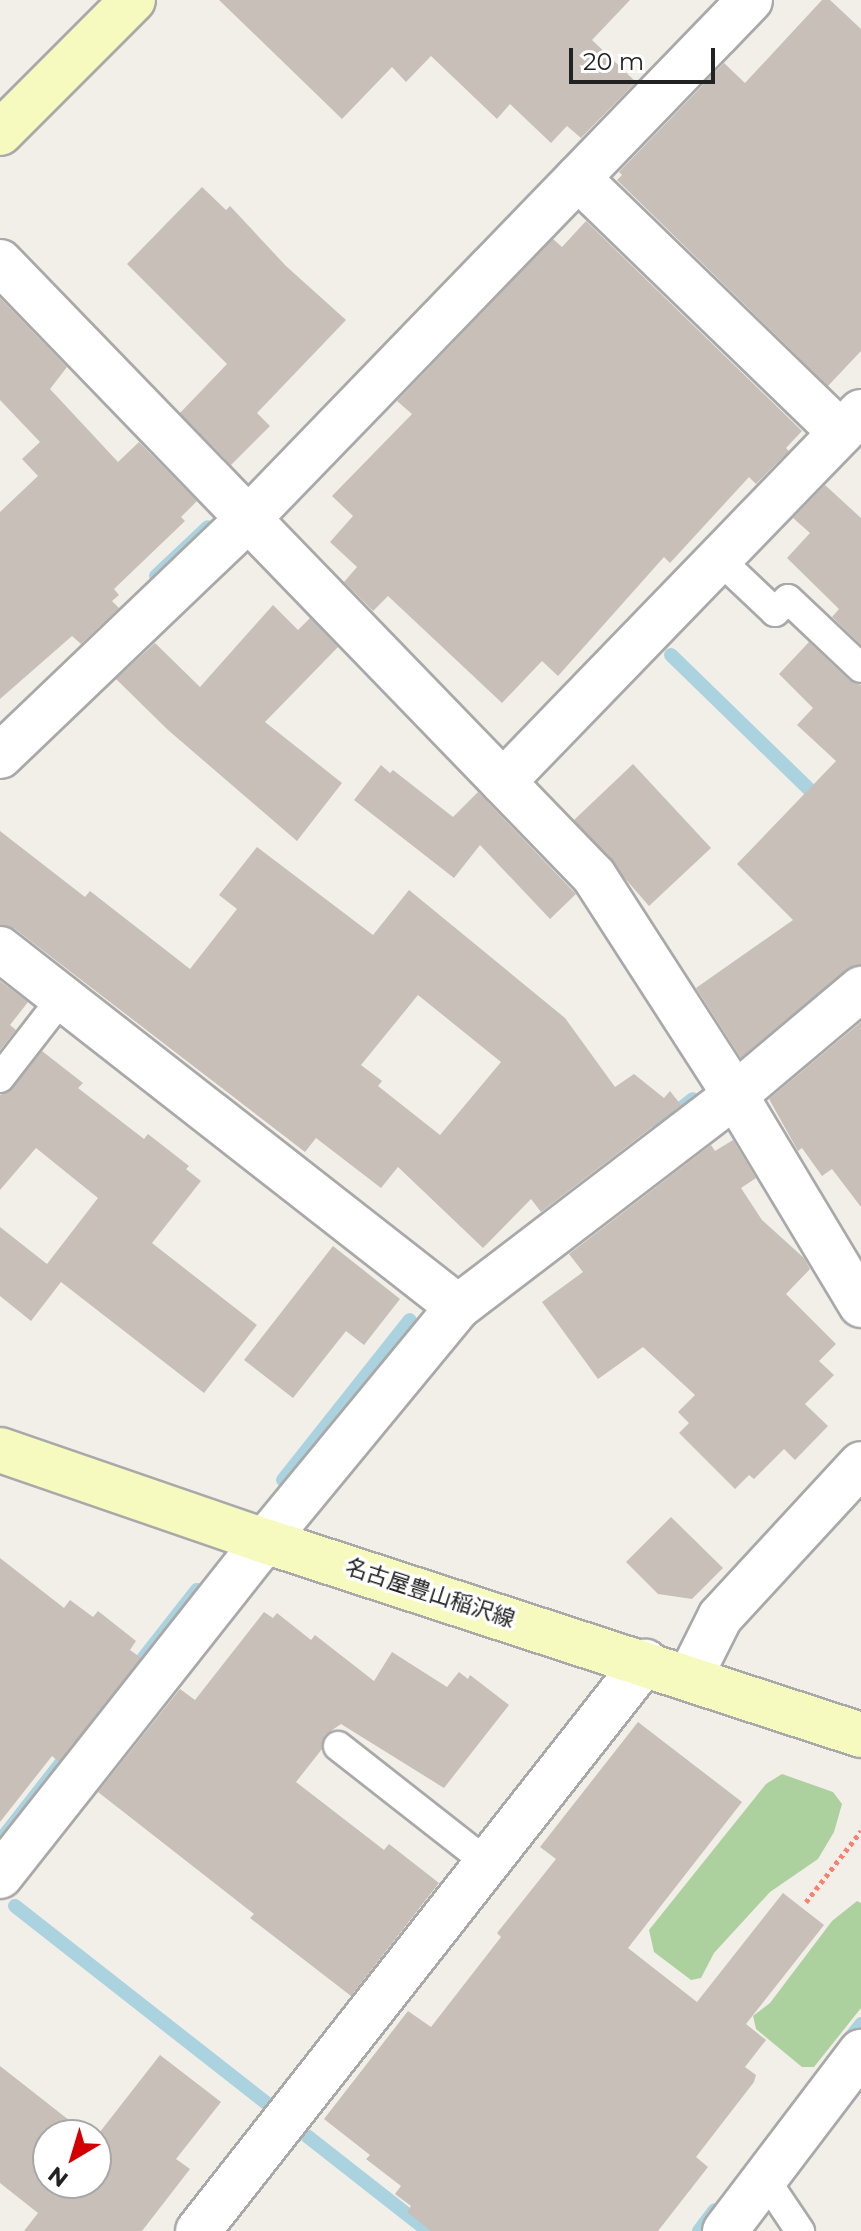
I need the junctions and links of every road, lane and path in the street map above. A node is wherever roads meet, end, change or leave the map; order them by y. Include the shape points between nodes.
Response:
1 (133, 0) edge
2 (750, 0) edge
3 (0, 133) edge
4 (578, 178) junction
5 (0, 262) edge
6 (851, 423) edge
7 (248, 519) junction
8 (719, 559) junction
9 (861, 668) edge
10 (0, 756) edge
11 (503, 782) junction
12 (0, 949) edge
13 (861, 989) edge
14 (62, 998) junction
15 (0, 1078) edge
16 (735, 1095) junction
17 (861, 1305) edge
18 (458, 1307) junction
19 (0, 1450) edge
20 (861, 1464) edge
21 (265, 1541) junction
22 (645, 1662) junction
23 (690, 1677) junction
24 (861, 1735) edge
25 (338, 1746) dead end
26 (861, 1831) edge
27 (487, 1863) junction
28 (0, 1876) edge
29 (806, 1902) dead end
30 (861, 2052) edge
31 (765, 2179) junction
32 (198, 2231) edge
33 (725, 2231) edge
34 (800, 2231) edge

1 - 3 main road
2 - 4 street
4 - 6 street
4 - 7 street
5 - 7 street
6 - 8 street
7 - 10 street
7 - 11 street
8 - 9 lane via 775,612 788,599
8 - 11 street
11 - 16 street via 594,876
12 - 14 street
13 - 16 street
14 - 15 lane
14 - 18 street
16 - 17 street
16 - 18 street
18 - 21 street
19 - 21 main road, 名古屋豊山稲沢線
20 - 23 street via 720,1617
21 - 22 main road, 名古屋豊山稲沢線
21 - 28 street
22 - 23 main road, 名古屋豊山稲沢線
22 - 27 street
23 - 24 main road, 名古屋豊山稲沢線
25 - 27 lane
26 - 29 path
27 - 32 street
30 - 31 street
31 - 33 street
31 - 34 lane

